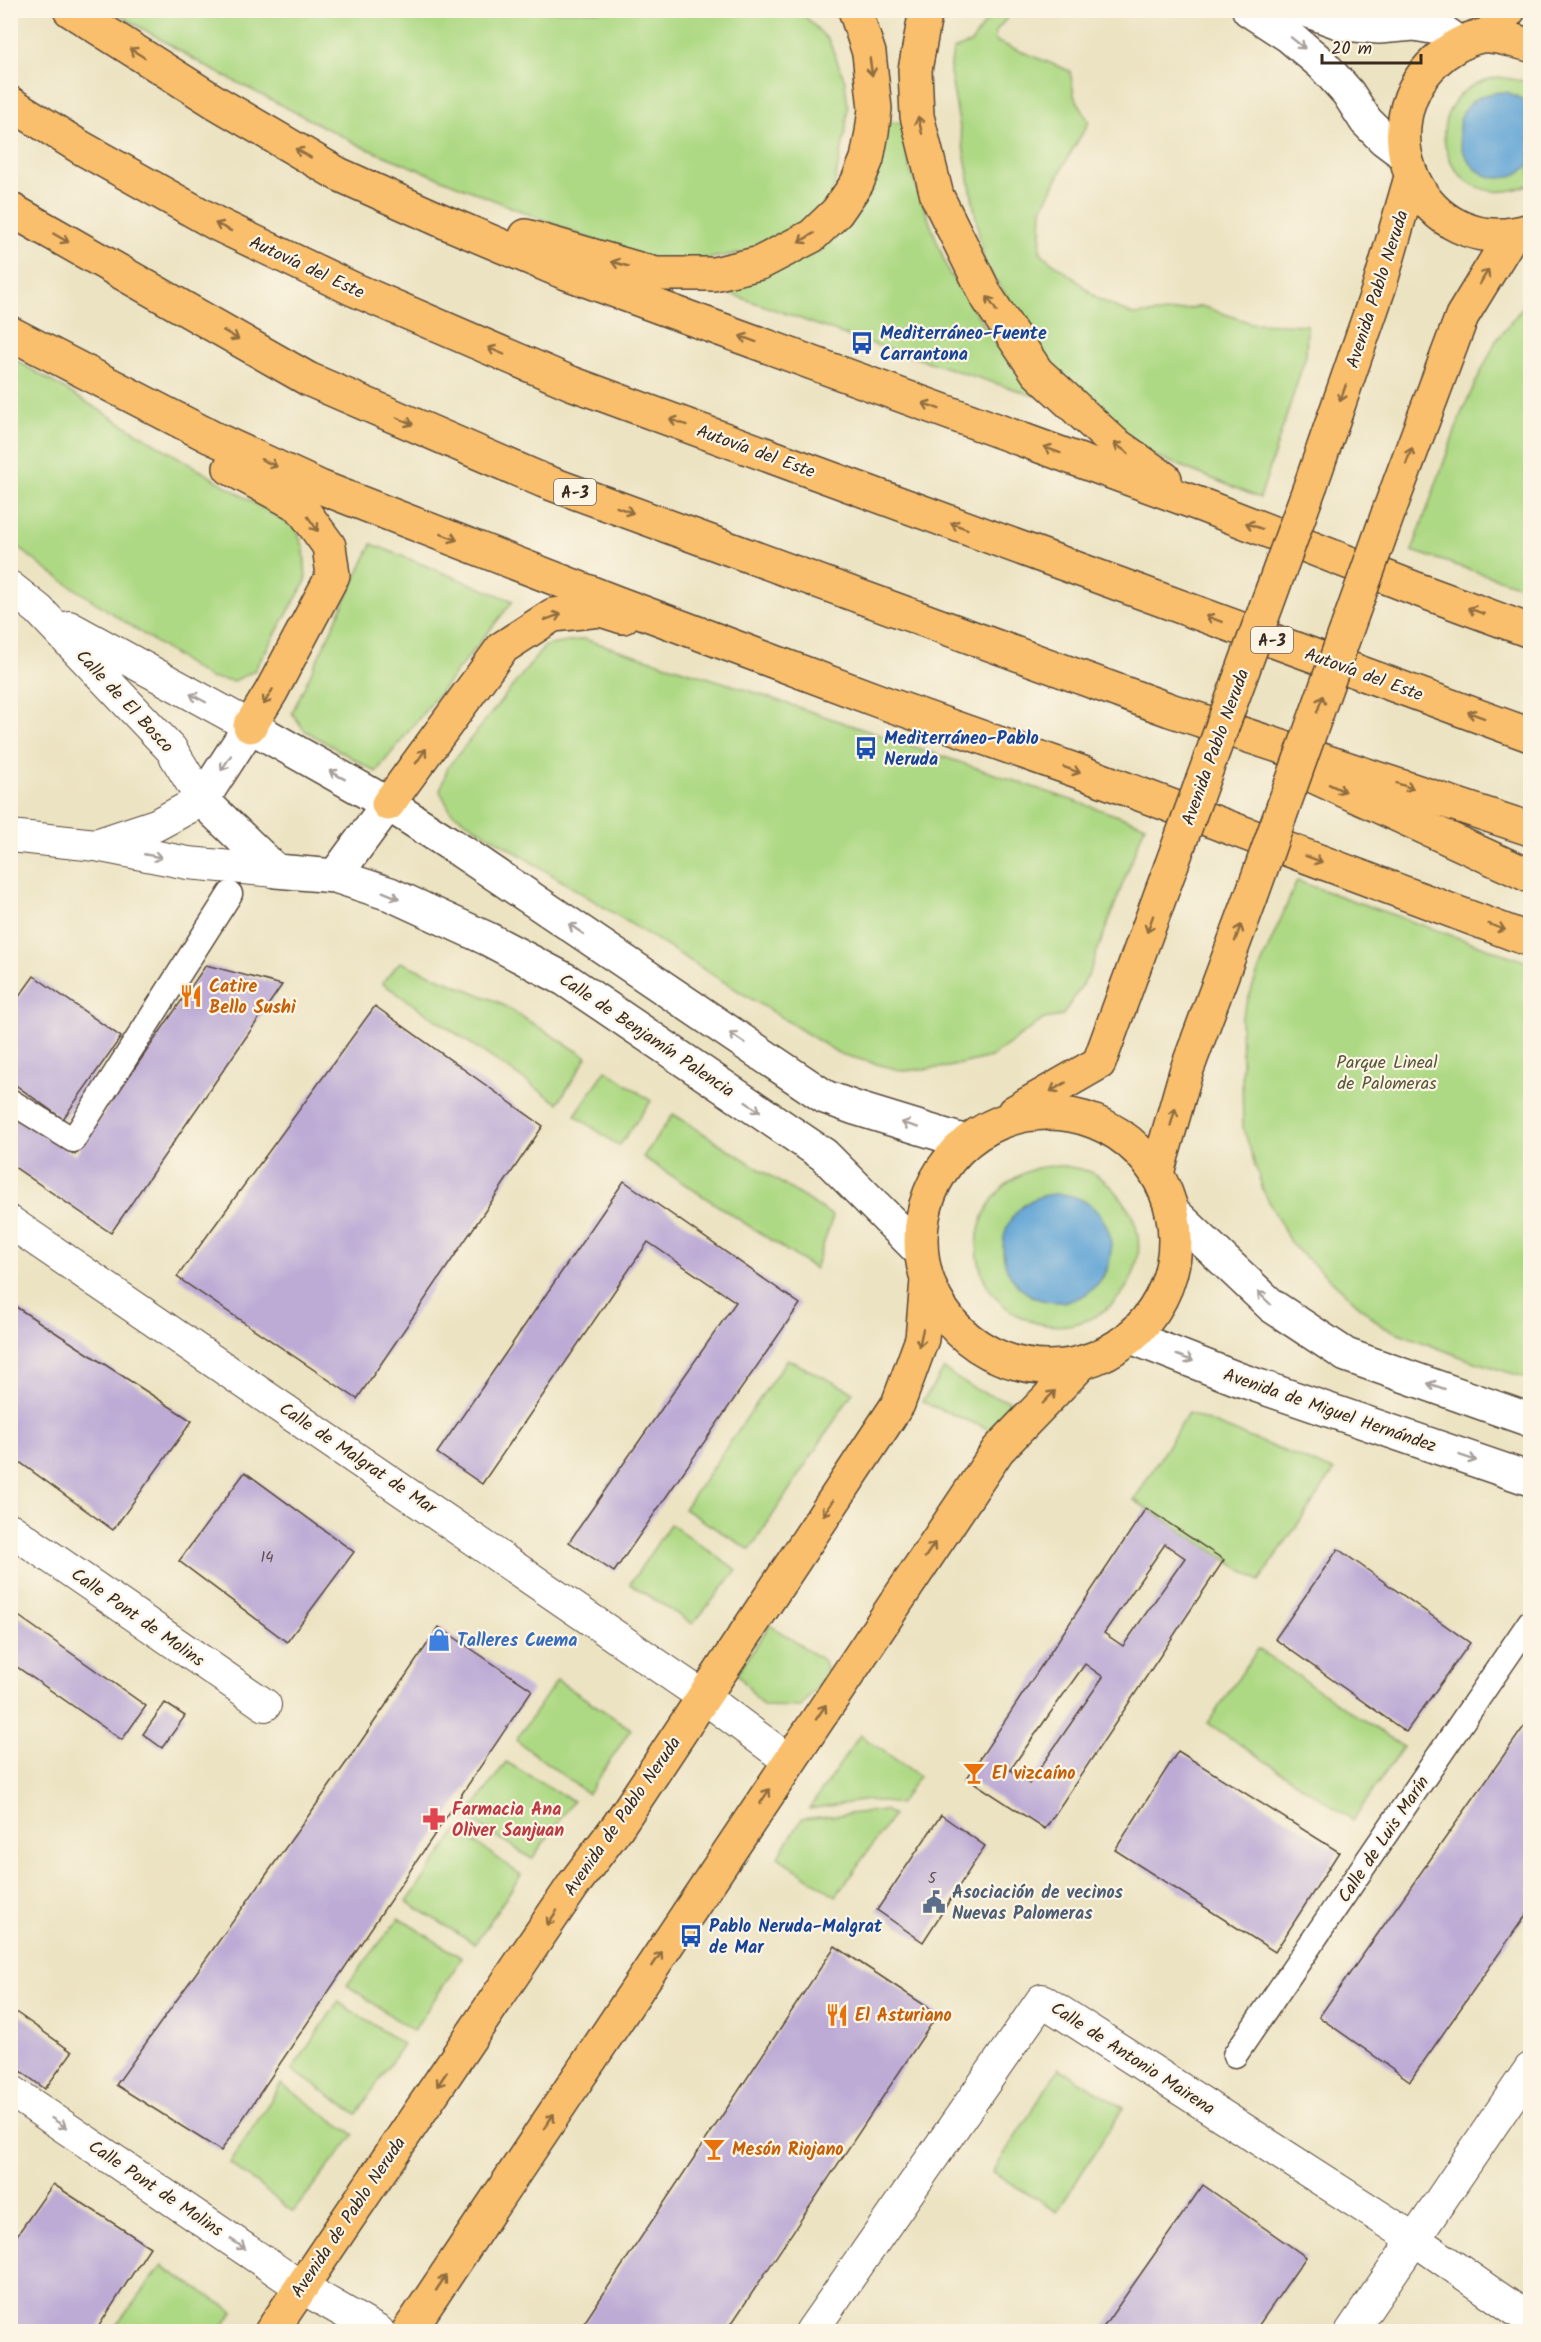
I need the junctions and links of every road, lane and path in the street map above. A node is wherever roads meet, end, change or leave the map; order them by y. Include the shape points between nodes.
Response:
1 (70, 10) edge
2 (855, 10) edge
3 (926, 10) edge
4 (1249, 10) edge
5 (1306, 10) edge
6 (1509, 10) edge
7 (1474, 39) junction
8 (1530, 45) edge
9 (10, 103) edge
10 (1408, 165) junction
11 (338, 174) junction
12 (10, 209) edge
13 (1521, 233) edge
14 (14, 334) edge
15 (1204, 506) junction
16 (10, 587) edge
17 (39, 610) junction
18 (1530, 631) edge
19 (879, 701) junction
20 (1170, 710) junction
21 (250, 726) junction
22 (1530, 735) edge
23 (202, 800) junction
24 (388, 804) junction
25 (1530, 829) edge
26 (10, 836) edge
27 (96, 845) junction
28 (276, 871) junction
29 (335, 876) junction
30 (1530, 876) edge
31 (230, 894) dead end
32 (1530, 940) edge
33 (10, 1101) edge
34 (979, 1133) junction
35 (1157, 1173) junction
36 (1173, 1212) junction
37 (10, 1222) edge
38 (924, 1266) junction
39 (1131, 1337) junction
40 (1082, 1363) junction
41 (1530, 1419) edge
42 (1530, 1479) edge
43 (10, 1529) edge
44 (1530, 1622) edge
45 (704, 1696) junction
46 (265, 1705) dead end
47 (788, 1760) junction
48 (1234, 2055) dead end
49 (1530, 2069) edge
50 (10, 2090) edge
51 (1414, 2239) junction
52 (301, 2287) junction
53 (1530, 2320) edge
54 (271, 2331) edge
55 (379, 2331) edge
56 (408, 2331) edge
57 (811, 2331) edge
58 (1351, 2331) edge

11 -> 1 main road
2 -> 11 main road via 869,53 873,82 875,109 867,159 857,183 837,212 812,236 760,263 714,274 656,274 547,243
15 -> 3 main road via 1114,443 1037,372 987,297 937,196 917,116 915,70
4 -> 10 street via 1322,64 1366,121
5 - 7 street via 1344,24 1414,24
6 - 7 main road, Avenida Pablo Neruda
7 - 8 main road
7 - 10 main road, Avenida Pablo Neruda via 1436,61 1417,84 1406,106
22 -> 9 main road, Autovía del Este / A-3 via 571,383 353,290 217,224
10 - 13 main road via 1422,196 1444,218 1470,231
10 -> 34 main road, Avenida Pablo Neruda, bridge via 1379,288 1099,1063
15 -> 11 main road via 561,271
12 -> 20 main road, A-3 via 308,379 533,476
35 -> 13 main road, bridge via 1186,1072 1462,316
14 -> 19 main road via 211,437 320,487
14 -> 21 main road via 198,452 300,506 329,546 333,575
18 -> 15 main road
16 - 17 street, Calle de El Bosco
21 -> 17 street, Calle de El Bosco
17 - 23 street, Calle de El Bosco via 171,749
24 -> 19 main road via 502,648 553,615 601,610
19 -> 32 main road
20 -> 25 main road, A-3
20 -> 30 main road
21 -> 23 street, Calle de Benjamín Palencia
24 -> 21 street
23 - 27 street, Calle de Benjamín Palencia via 156,825
23 - 28 street
24 - 29 street
34 -> 24 street via 855,1108 825,1097
26 - 27 street, Calle de Benjamín Palencia
27 -> 28 street, Calle de Benjamín Palencia via 188,862
28 - 29 street, Calle de Benjamín Palencia
29 -> 38 street, Calle de Benjamín Palencia via 390,894 566,980 824,1155
31 - 33 street via 73,1140
34 - 35 main road via 1028,1114 1066,1113 1102,1124 1134,1145
34 - 38 main road, Avenida de Pablo Neruda via 945,1164 930,1192 922,1221
35 - 36 main road
36 - 39 main road via 1176,1246 1170,1281 1154,1311
41 -> 36 street via 1346,1355 1272,1306
37 - 45 street, Calle de Malgrat de Mar
38 - 40 main road via 945,1314 972,1342 1006,1360 1044,1367
38 -> 45 main road, Avenida de Pablo Neruda via 922,1339 897,1404
39 - 40 main road via 1108,1353
39 -> 42 street, Avenida de Miguel Hernández via 1238,1379
47 -> 40 main road via 998,1450
43 - 46 street, Calle Pont de Molins
44 - 48 street, Calle de Luis Marín
45 - 47 street, Calle de Malgrat de Mar
45 -> 52 main road, Avenida de Pablo Neruda
56 -> 47 main road
49 - 51 street
50 -> 52 street, Calle Pont de Molins
51 - 53 street, Calle de Antonio Mairena
51 - 57 street, Calle de Antonio Mairena via 1042,2000
51 - 58 street
52 - 54 main road, Avenida de Pablo Neruda
52 - 55 street, Calle Pont de Molins

